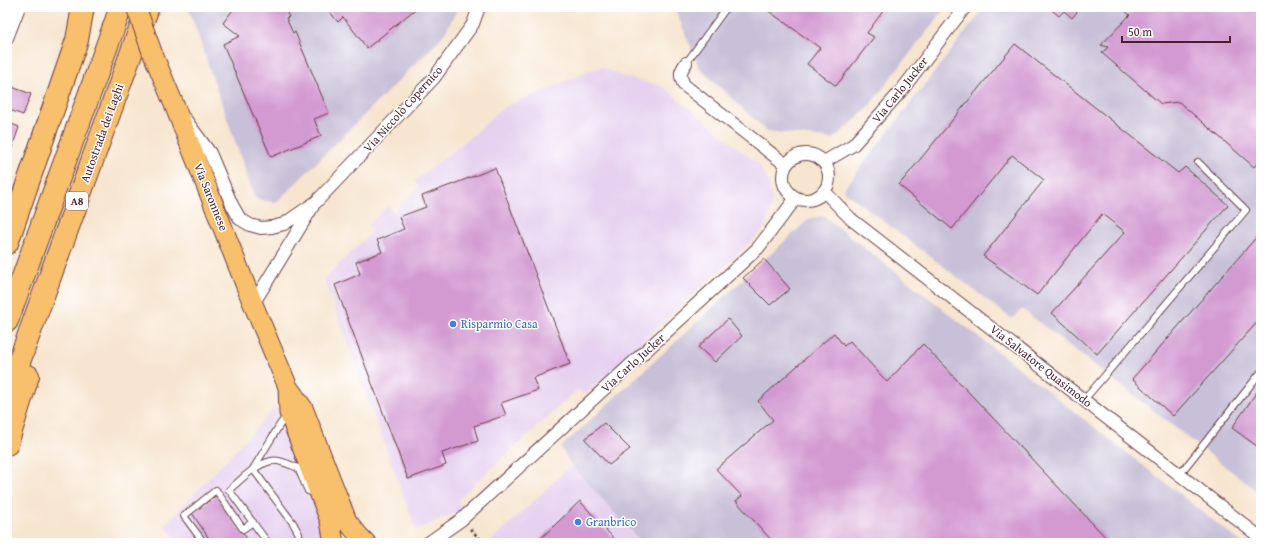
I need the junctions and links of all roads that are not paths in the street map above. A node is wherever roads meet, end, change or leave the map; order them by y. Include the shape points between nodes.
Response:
1 (19, 7) edge
2 (83, 7) edge
3 (121, 7) edge
4 (136, 7) edge
5 (148, 7) edge
6 (479, 7) edge
7 (727, 7) edge
8 (965, 7) edge
9 (7, 38) edge
10 (686, 63) joint
11 (173, 102) junction
12 (824, 162) junction
13 (1198, 162) dead end
14 (786, 165) junction
15 (89, 168) junction
16 (824, 191) junction
17 (796, 198) junction
18 (316, 202) junction
19 (7, 243) edge
20 (253, 304) junction
21 (7, 321) edge
22 (1261, 372) edge
23 (288, 387) junction
24 (7, 395) edge
25 (1084, 400) junction
26 (289, 412) junction
27 (7, 444) edge
28 (254, 469) junction
29 (1180, 474) junction
30 (319, 494) junction
31 (461, 520) junction
32 (252, 522) junction
33 (1261, 538) edge
34 (204, 543) edge
35 (268, 543) edge
36 (300, 543) edge
37 (334, 543) edge
38 (366, 543) edge
39 (428, 543) edge
40 (444, 543) edge

1 - 9 street
2 - 19 highway via 75,46
3 - 21 highway, A8
4 - 11 main road, Via Saronnese, bridge
5 - 15 highway, Autostrada dei Laghi / A8
6 - 18 street, Via Niccolò Copernico via 473,24 434,78
7 - 10 lane
8 - 12 street, Via Carlo Jucker via 901,91 854,145
10 - 14 street via 680,72 684,85
11 - 18 street, Via Niccolò Copernico via 210,153 240,219 260,228 272,227 284,224
11 - 20 main road, Via Saronnese
12 - 14 street via 818,157 804,153 790,159
12 - 16 street via 829,176
13 - 25 lane via 1246,210
14 - 17 street via 782,179 789,194
15 - 24 highway, Autostrada dei Laghi / A8
15 - 27 highway via 85,191
16 - 17 street via 819,197 811,200
16 - 25 street, Via Salvatore Quasimodo via 851,219
17 - 31 street, Via Carlo Jucker via 758,248
18 - 20 street, Via Niccolò Copernico
20 - 23 main road, Via Saronnese
22 - 29 lane
23 - 26 main road, Via Saronnese
23 - 38 main road, Via Saronnese via 303,408 347,521
25 - 29 street, Via Salvatore Quasimodo
26 - 28 lane
26 - 30 main road, Via Saronnese
28 - 30 lane via 271,461 298,468 308,491
28 - 32 lane via 229,490
28 - 36 lane via 300,534
29 - 33 street, Via Salvatore Quasimodo
30 - 37 main road, Via Saronnese via 330,521
31 - 39 street, Via Carlo Jucker
31 - 40 street, Via Carlo Jucker
32 - 34 lane via 243,529 216,490 184,516
32 - 35 lane

